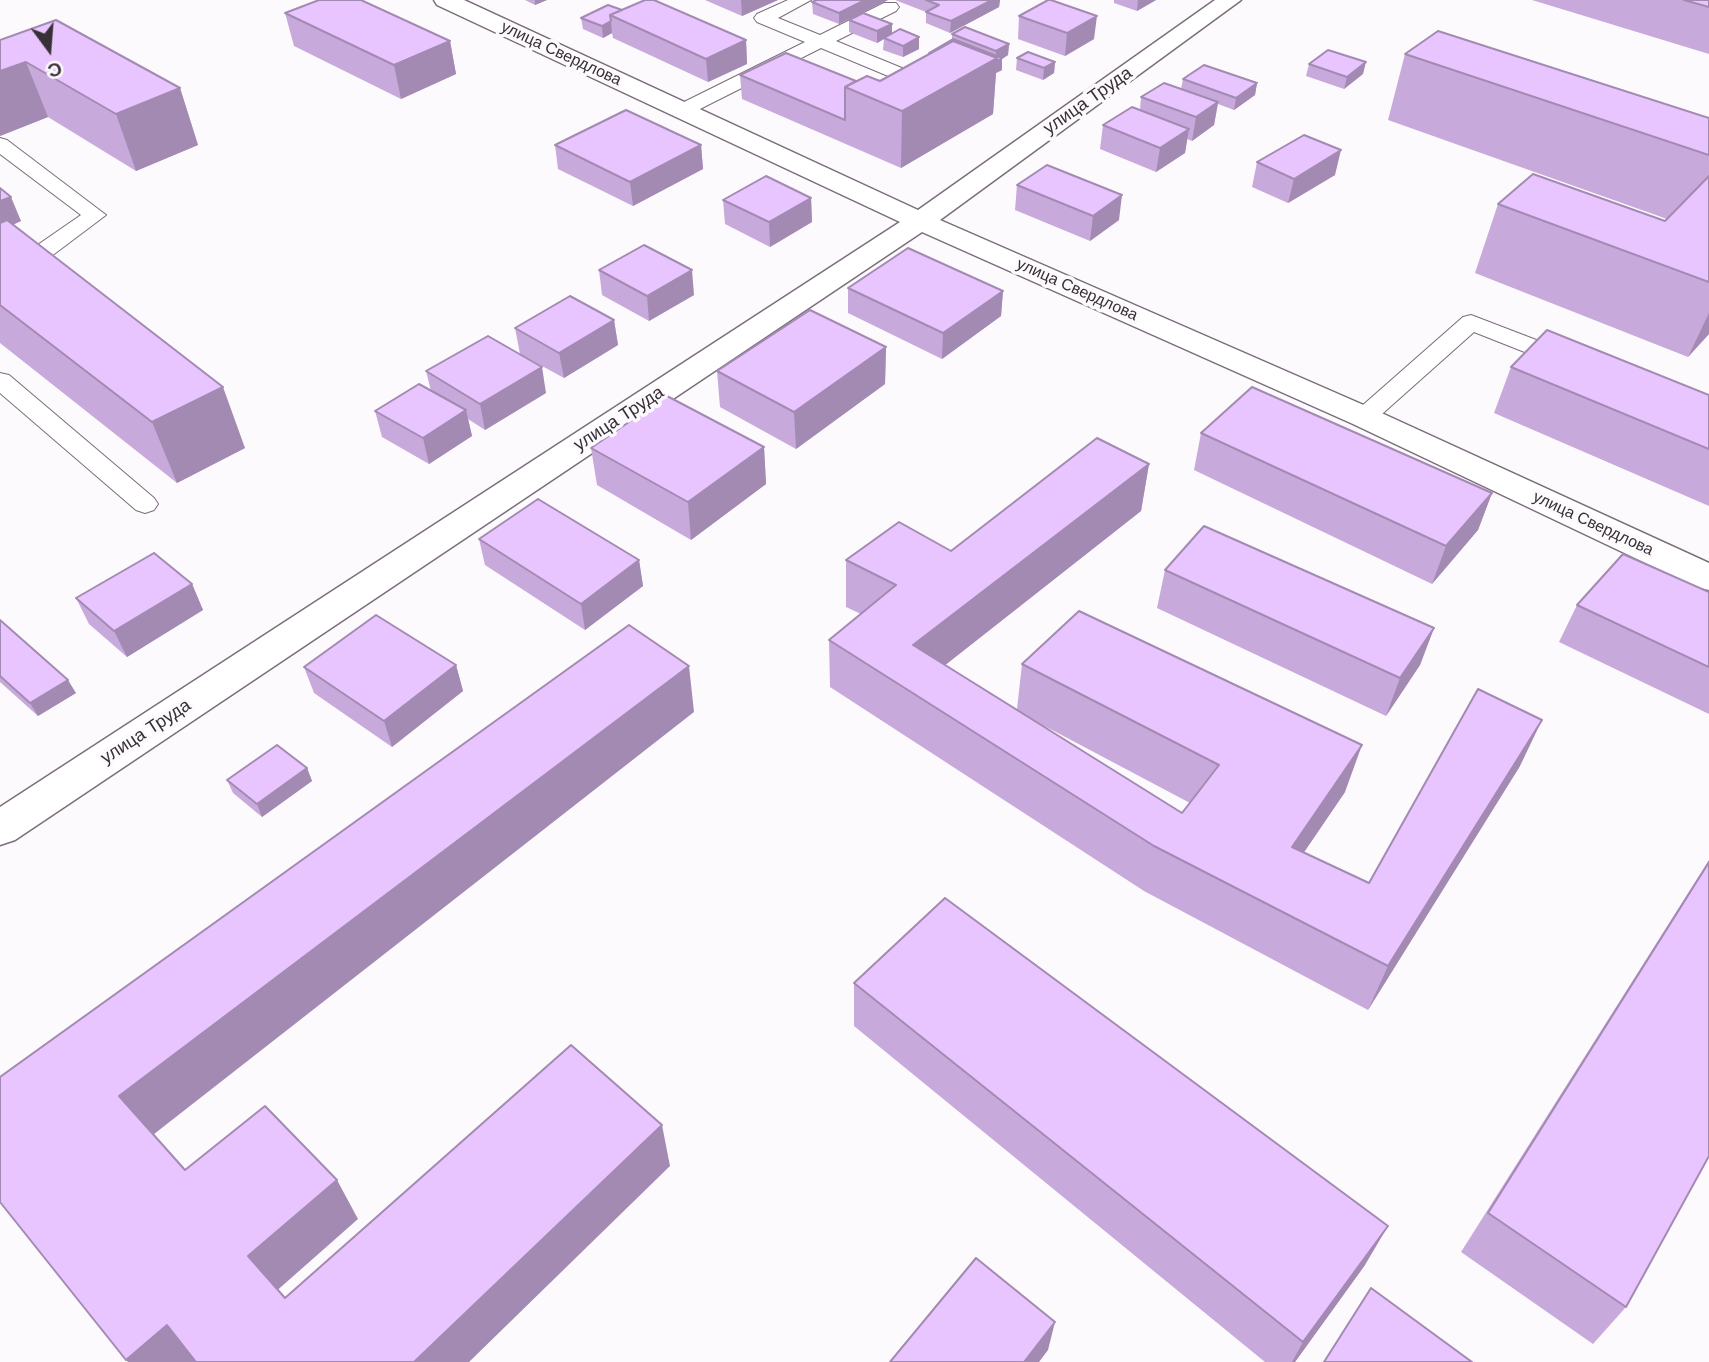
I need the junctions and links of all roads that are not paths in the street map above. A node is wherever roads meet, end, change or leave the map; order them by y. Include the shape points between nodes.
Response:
1 (445, 0) edge
2 (802, 0) edge
3 (1230, 0) edge
4 (890, 7) dead end
5 (819, 42) junction
6 (924, 83) edge
7 (683, 110) junction
8 (0, 144) edge
9 (920, 220) junction
10 (0, 279) edge
11 (1596, 371) edge
12 (0, 380) edge
13 (1364, 417) junction
14 (145, 504) dead end
15 (1709, 578) edge
16 (0, 828) edge

1 - 7 street, улица Свердлова
2 - 5 lane via 763,18
3 - 9 street, улица Труда
4 - 5 lane
5 - 6 lane
5 - 7 lane
7 - 9 street, улица Свердлова
8 - 10 lane via 95,215
9 - 13 street, улица Свердлова
9 - 16 street, улица Труда
11 - 13 lane via 1471,322
12 - 14 lane
13 - 15 street, улица Свердлова

